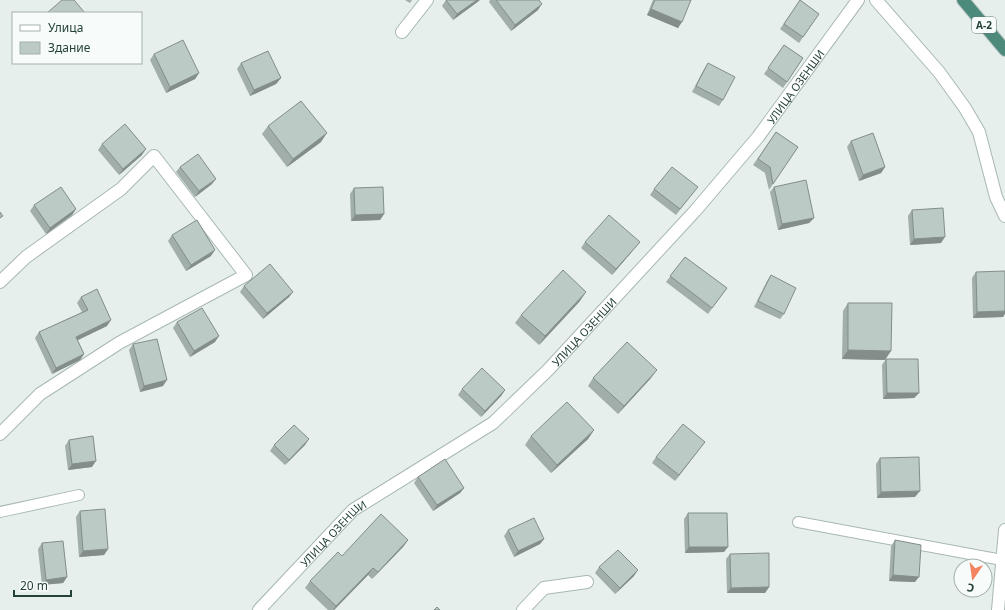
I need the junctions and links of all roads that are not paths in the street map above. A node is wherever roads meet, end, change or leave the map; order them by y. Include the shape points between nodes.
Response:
1 (428, 0) edge
2 (858, 0) edge
3 (876, 0) edge
4 (963, 0) edge
5 (402, 32) dead end
6 (1005, 50) edge
7 (1005, 216) edge
8 (0, 282) edge
9 (0, 434) edge
10 (79, 495) dead end
11 (0, 512) edge
12 (798, 522) dead end
13 (1005, 530) edge
14 (1002, 560) junction
15 (587, 582) dead end
16 (259, 610) edge
17 (523, 610) edge
18 (998, 610) edge

1 - 5 street
2 - 16 street, УЛИЦА ОЗЕНШИ via 748,149 695,211 548,370 493,423 353,510
3 - 7 street via 939,72 965,108 979,132 996,197
4 - 6 highway, A-2
8 - 9 street via 26,257 121,189 154,156 246,275 118,343 40,394
10 - 11 lane
12 - 14 lane
13 - 14 street
14 - 18 street
15 - 17 street via 544,588

